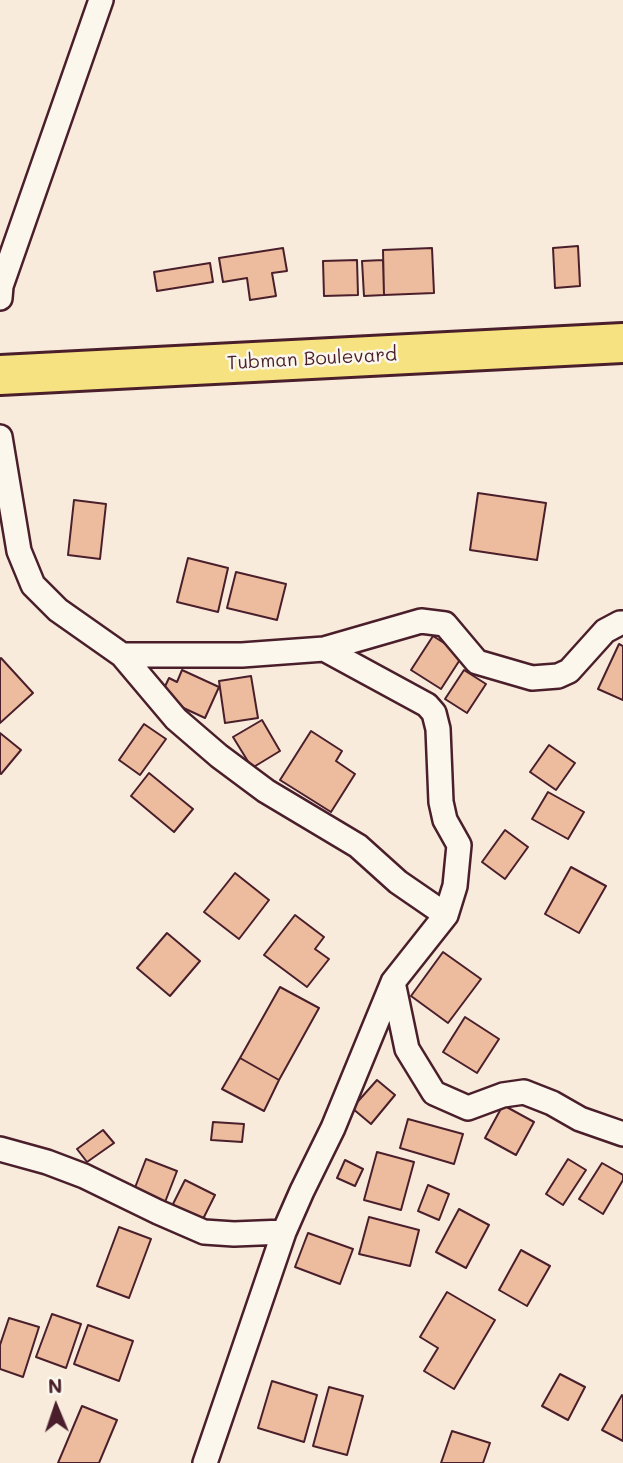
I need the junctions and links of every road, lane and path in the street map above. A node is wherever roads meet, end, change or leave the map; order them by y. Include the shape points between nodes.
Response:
1 (101, 0) edge
2 (0, 298) edge
3 (623, 343) edge
4 (0, 375) edge
5 (0, 437) edge
6 (623, 623) edge
7 (324, 649) junction
8 (122, 655) junction
9 (446, 915) junction
10 (393, 982) junction
11 (623, 1135) edge
12 (0, 1149) edge
13 (284, 1232) junction
14 (205, 1463) edge

1 - 2 street
3 - 4 highway, Tubman Boulevard
5 - 8 street via 19,551 33,585 58,610
6 - 7 street via 605,631 569,671 558,676 531,678 477,662 445,625 421,621
7 - 8 street via 243,655
7 - 9 street via 435,713 441,802 459,845 455,886
8 - 9 street via 176,719 219,756 358,846 398,882
9 - 10 street
10 - 11 street via 408,1049 434,1093 468,1108 503,1095 524,1093
10 - 13 street
12 - 13 street via 84,1176 204,1231
13 - 14 street

